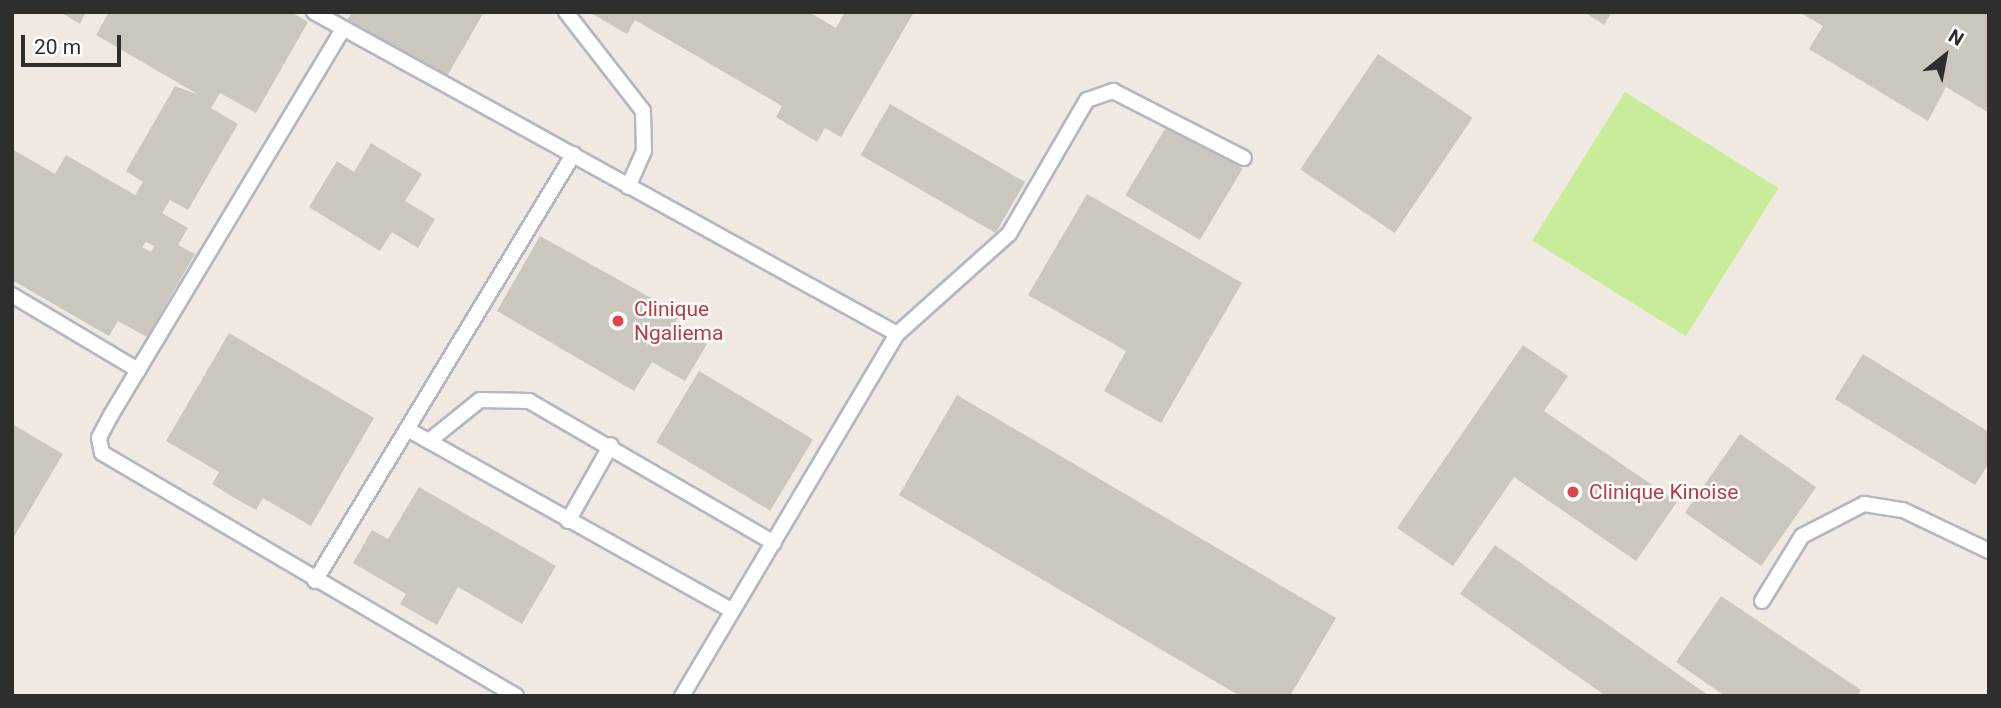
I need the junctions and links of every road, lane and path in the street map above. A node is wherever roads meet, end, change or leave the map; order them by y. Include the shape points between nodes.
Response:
1 (314, 12) edge
2 (566, 12) edge
3 (343, 29) junction
4 (574, 154) junction
5 (1244, 158) dead end
6 (628, 187) junction
7 (12, 295) edge
8 (897, 334) junction
9 (138, 370) junction
10 (407, 429) junction
11 (429, 441) junction
12 (611, 445) junction
13 (568, 521) junction
14 (774, 543) junction
15 (1989, 551) edge
16 (315, 581) junction
17 (1762, 601) dead end
18 (732, 611) junction
19 (516, 696) edge
20 (682, 696) edge

1 - 3 lane
2 - 6 lane via 642,111 644,151
3 - 4 lane
3 - 9 lane
4 - 6 lane
4 - 10 lane
5 - 8 lane via 1113,91 1101,92 1087,100 1009,234
6 - 8 lane
7 - 9 lane
8 - 14 lane
9 - 16 lane via 99,438 102,453
10 - 11 lane
10 - 16 lane
11 - 12 lane via 463,409 499,397 550,408
11 - 13 lane
12 - 13 lane
12 - 14 lane
13 - 18 lane
14 - 18 lane
15 - 17 lane via 1903,510 1864,505 1830,516 1802,536
16 - 19 lane
18 - 20 lane

